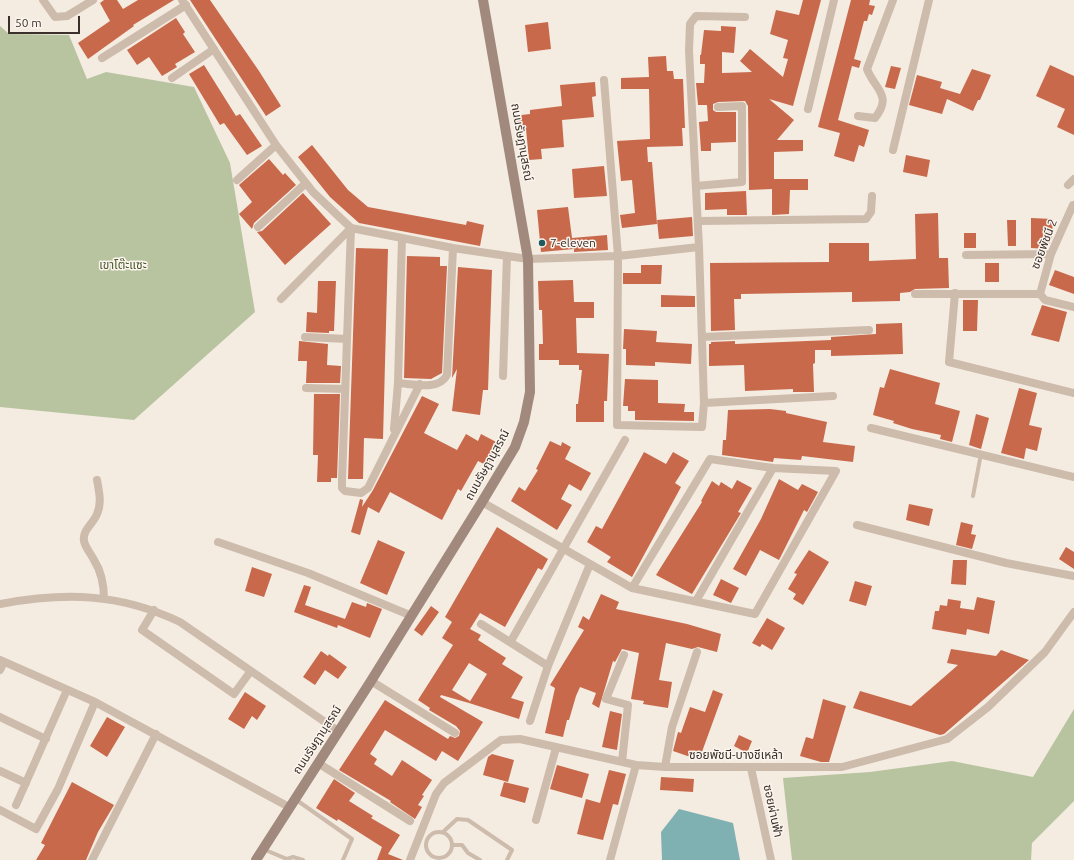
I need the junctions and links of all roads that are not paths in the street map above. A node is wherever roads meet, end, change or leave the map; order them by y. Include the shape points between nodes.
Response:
1 (43, 0) edge
2 (93, 0) edge
3 (483, 0) edge
4 (834, 0) edge
5 (893, 0) edge
6 (929, 0) edge
7 (184, 3) edge
8 (745, 17) dead end
9 (214, 49) junction
10 (102, 58) dead end
11 (172, 78) dead end
12 (604, 80) dead end
13 (718, 107) dead end
14 (808, 109) dead end
15 (858, 116) dead end
16 (276, 146) junction
17 (893, 150) dead end
18 (237, 180) dead end
19 (306, 182) junction
20 (696, 186) junction
21 (872, 196) dead end
22 (1074, 205) edge
23 (698, 222) junction
24 (258, 228) dead end
25 (351, 228) junction
26 (402, 238) junction
27 (699, 247) junction
28 (453, 248) junction
29 (1051, 254) junction
30 (966, 255) dead end
31 (507, 256) junction
32 (618, 256) junction
33 (528, 259) junction
34 (955, 293) junction
35 (915, 294) dead end
36 (1040, 294) junction
37 (281, 298) dead end
38 (1074, 307) edge
39 (868, 330) dead end
40 (305, 337) dead end
41 (702, 338) junction
42 (347, 339) junction
43 (503, 376) dead end
44 (398, 383) junction
45 (420, 384) junction
46 (306, 388) dead end
47 (345, 389) junction
48 (1074, 394) edge
49 (833, 396) dead end
50 (704, 403) junction
51 (871, 428) dead end
52 (394, 434) junction
53 (625, 440) dead end
54 (981, 454) junction
55 (773, 468) junction
56 (1074, 477) edge
57 (97, 480) dead end
58 (973, 496) dead end
59 (482, 502) junction
60 (857, 525) dead end
61 (218, 542) dead end
62 (563, 550) junction
63 (590, 564) junction
64 (1074, 576) edge
65 (632, 588) junction
66 (104, 599) junction
67 (696, 602) junction
68 (0, 604) edge
69 (154, 610) junction
70 (1074, 612) edge
71 (412, 616) junction
72 (481, 624) dead end
73 (510, 641) junction
74 (697, 652) dead end
75 (624, 655) dead end
76 (2, 661) edge
77 (548, 666) junction
78 (0, 670) edge
79 (250, 672) junction
80 (371, 681) junction
81 (67, 690) junction
82 (95, 702) junction
83 (0, 717) edge
84 (530, 721) dead end
85 (338, 732) junction
86 (455, 733) dead end
87 (156, 734) junction
88 (46, 739) junction
89 (556, 748) junction
90 (622, 762) junction
91 (318, 763) junction
92 (636, 765) junction
93 (665, 767) junction
94 (751, 768) junction
95 (0, 771) edge
96 (26, 783) junction
97 (292, 803) junction
98 (16, 805) dead end
99 (0, 810) edge
100 (536, 820) dead end
101 (410, 821) dead end
102 (423, 828) junction
103 (443, 832) junction
104 (427, 841) junction
105 (416, 845) junction
106 (452, 845) junction
107 (263, 849) junction
108 (92, 860) edge
109 (256, 860) edge
110 (303, 860) edge
111 (343, 860) edge
112 (410, 860) edge
113 (480, 860) edge
114 (507, 860) edge
115 (610, 860) edge
116 (771, 860) edge

1 - 2 street via 55,17 67,16
3 - 33 street, ถนนรัษฎานุสรณ์
4 - 14 street
5 - 15 street via 867,69 870,78 879,87 883,102 881,110 875,118
6 - 17 street
7 - 9 street
7 - 10 street
8 - 20 street via 696,16 690,24 689,52
9 - 11 street
9 - 16 street
12 - 32 street
13 - 20 street via 742,106 742,182
16 - 18 street
16 - 19 street
19 - 24 street
19 - 25 street
20 - 23 street
21 - 23 street via 870,216 866,219
22 - 29 street, ซอยพัชนี 2
23 - 27 street
25 - 26 street
25 - 37 street
25 - 42 street
26 - 28 street
26 - 44 street
27 - 32 street
27 - 41 street
28 - 31 street
28 - 45 street via 446,375 441,383
29 - 30 street
29 - 36 street, ซอยพัชนี 2
31 - 33 street
31 - 43 street
32 - 33 street
32 - 50 street via 617,425 702,427
33 - 59 street, ถนนรัษฎานุสรณ์ via 530,392 524,422 515,447
34 - 35 street
34 - 36 street
34 - 48 street via 949,362
36 - 38 street via 1045,300
39 - 41 street
40 - 42 street
41 - 50 street
42 - 47 street
44 - 45 street
44 - 52 street
45 - 52 street
46 - 47 street
47 - 52 street via 342,480 342,488 345,491 365,492
49 - 50 street
51 - 54 street
53 - 62 street
54 - 56 street
54 - 58 lane
55 - 65 street via 710,459
55 - 67 street
55 - 67 street via 836,471 755,614
57 - 66 street via 100,501 98,512 86,529 84,542 101,575
59 - 62 street
59 - 71 street, ถนนรัษฎานุสรณ์
60 - 64 street via 1006,563
61 - 71 street via 308,573
62 - 63 street
62 - 73 street
63 - 65 street
63 - 77 street
65 - 67 street
66 - 68 street via 77,596
66 - 69 street
69 - 79 street via 180,622
69 - 79 street via 142,630 234,694
70 - 94 street, ซอยพัชนี-บางชีเหล้า via 1045,652 988,707 947,739 842,767
71 - 80 street, ถนนรัษฎานุสรณ์
72 - 73 street
73 - 77 street
74 - 93 street via 672,727
75 - 90 street via 606,699 628,705
76 - 78 street
76 - 81 street
77 - 84 street
79 - 85 street
80 - 85 street, ถนนรัษฎานุสรณ์
80 - 86 street
81 - 82 street
81 - 88 street
82 - 87 street
82 - 99 street via 58,789 36,828
83 - 88 street
85 - 91 street, ถนนรัษฎานุสรณ์
87 - 97 street
87 - 108 street
88 - 96 street
89 - 90 street, ซอยพัชนี-บางชีเหล้า
89 - 100 street
89 - 102 street, ซอยพัชนี-บางชีเหล้า via 520,739 501,740 444,783 436,794
90 - 92 street, ซอยพัชนี-บางชีเหล้า
91 - 97 street, ถนนรัษฎานุสรณ์
91 - 101 street
92 - 93 street, ซอยพัชนี-บางชีเหล้า
92 - 115 street
93 - 94 street, ซอยพัชนี-บางชีเหล้า
94 - 116 street, ซอยผ่านฟ้า
95 - 96 street
96 - 98 street
97 - 107 street, ถนนรัษฎานุสรณ์
97 - 111 lane via 352,839
102 - 104 lane
102 - 105 street, ซอยพัชนี-บางชีเหล้า
103 - 104 lane via 434,833
103 - 106 lane via 450,837
103 - 114 lane via 457,819 468,820 512,850
104 - 105 lane
104 - 106 lane via 428,851 438,858 450,853
105 - 112 street, ซอยพัชนี-บางชีเหล้า
106 - 113 lane via 462,845 468,853
107 - 109 street, ถนนรัษฎานุสรณ์
107 - 110 lane via 287,859 293,857

